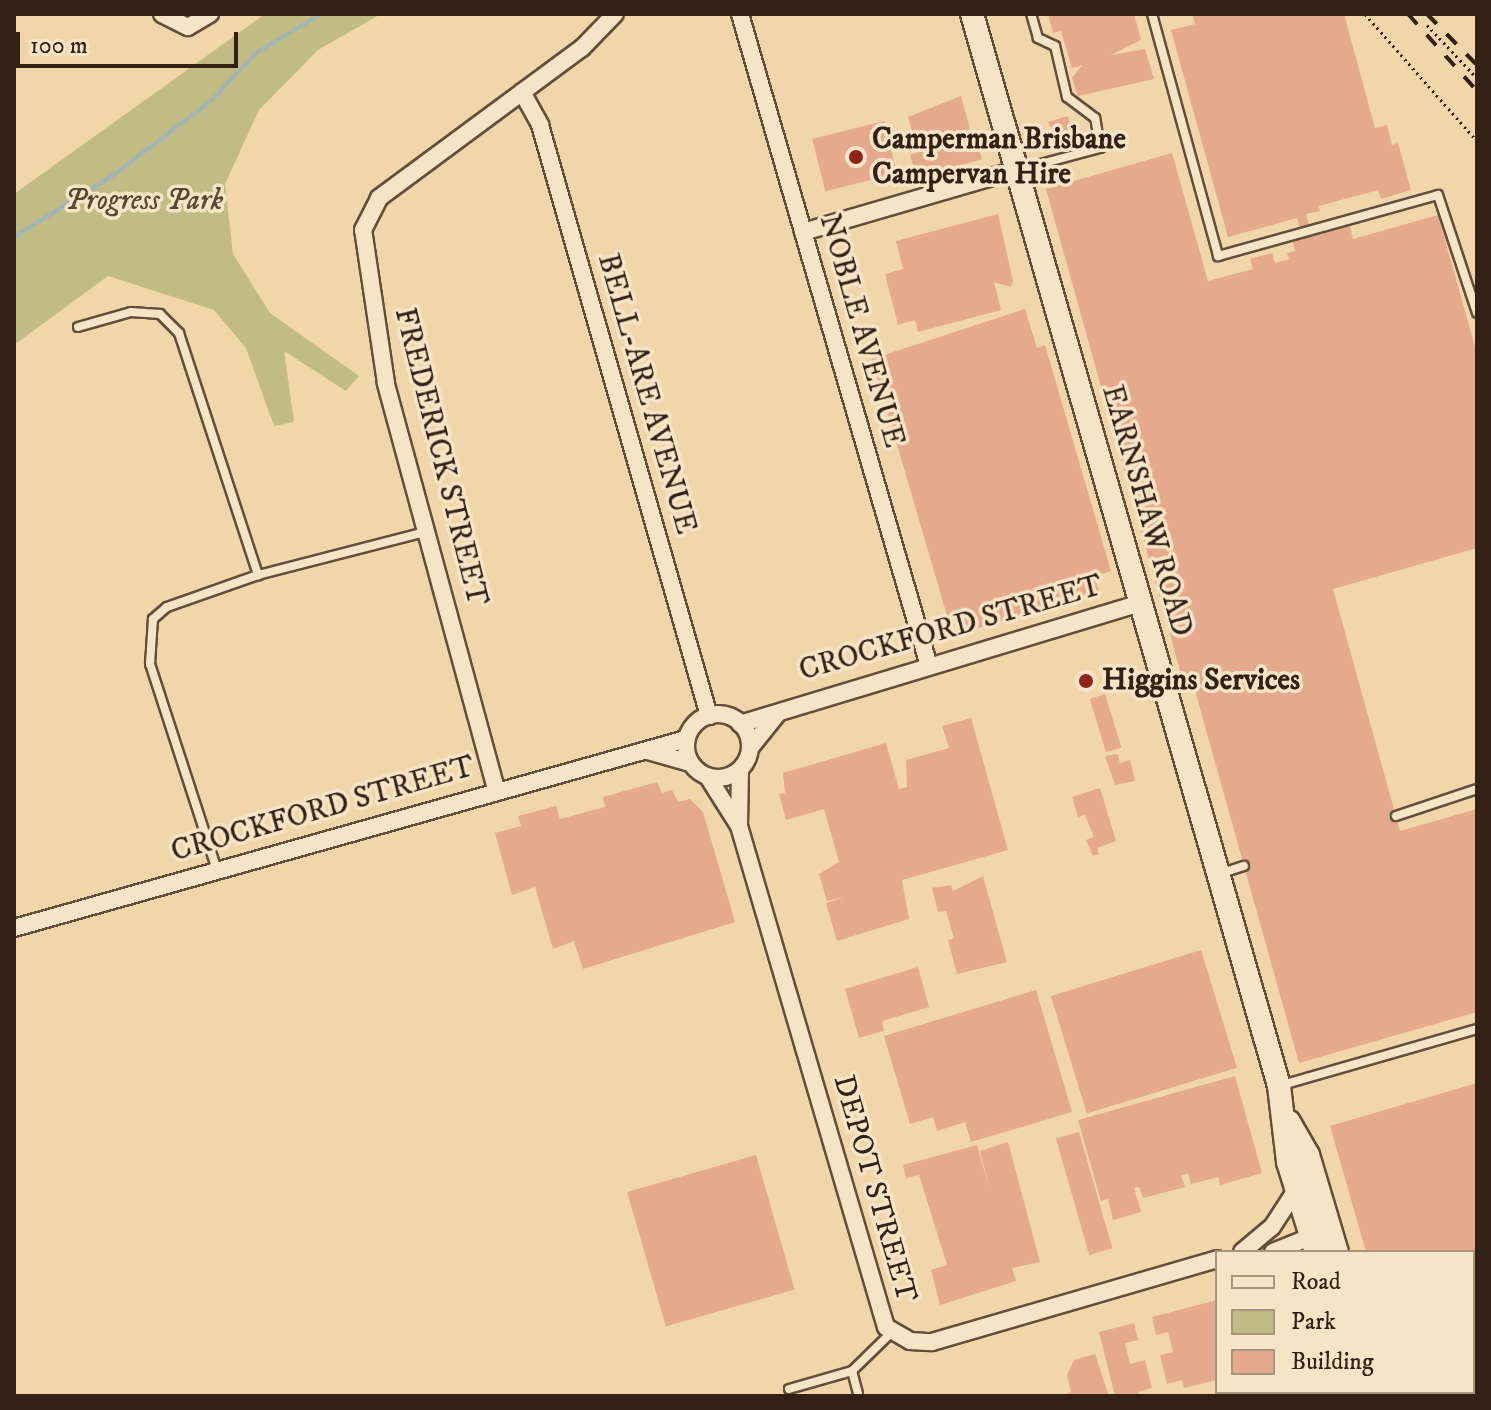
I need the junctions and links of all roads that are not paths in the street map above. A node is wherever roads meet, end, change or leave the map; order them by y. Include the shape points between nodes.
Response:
1 (162, 14) edge
2 (210, 14) edge
3 (615, 14) edge
4 (740, 14) edge
5 (972, 14) edge
6 (1031, 14) edge
7 (1152, 14) edge
8 (522, 92) junction
9 (1017, 170) junction
10 (803, 232) junction
11 (1477, 313) edge
12 (78, 327) dead end
13 (427, 532) junction
14 (258, 575) junction
15 (1141, 603) junction
16 (928, 663) junction
17 (778, 713) junction
18 (709, 716) junction
19 (740, 724) junction
20 (686, 739) junction
21 (750, 748) junction
22 (648, 751) junction
23 (690, 763) junction
24 (740, 770) junction
25 (708, 777) junction
26 (496, 789) junction
27 (1477, 789) edge
28 (1396, 816) dead end
29 (739, 826) junction
30 (1244, 866) dead end
31 (217, 870) junction
32 (1218, 875) junction
33 (14, 928) edge
34 (1477, 1029) edge
35 (1279, 1086) junction
36 (1287, 1117) junction
37 (1296, 1190) junction
38 (1319, 1239) edge
39 (1244, 1250) edge
40 (1280, 1250) edge
41 (1215, 1260) edge
42 (892, 1332) junction
43 (852, 1371) junction
44 (789, 1389) dead end
45 (858, 1393) dead end

1 - 2 street via 180,26
3 - 8 street, FREDERICK STREET via 582,48
4 - 10 street, NOBLE AVENUE
5 - 9 street, EARNSHAW ROAD
6 - 9 lane via 1038,38 1055,46 1067,97 1095,118 1100,148
7 - 11 lane via 1218,256 1438,195
8 - 13 street, FREDERICK STREET via 379,198 365,221 365,253 386,383
8 - 18 street, BELL-ARE AVENUE via 540,125
9 - 10 street
9 - 15 street, EARNSHAW ROAD
10 - 16 street, NOBLE AVENUE
12 - 14 lane via 131,312 160,314 179,333
13 - 14 lane
13 - 26 street, FREDERICK STREET
14 - 31 lane via 167,607 153,619 149,634 150,664
15 - 16 street, CROCKFORD STREET
15 - 32 street, EARNSHAW ROAD
16 - 17 street, CROCKFORD STREET
17 - 19 street, CROCKFORD STREET
17 - 21 street, CROCKFORD STREET
18 - 19 street via 726,715
18 - 20 street via 694,724
19 - 21 street
20 - 22 street, CROCKFORD STREET
20 - 23 street
21 - 24 street
22 - 23 street, CROCKFORD STREET
22 - 26 street, CROCKFORD STREET
23 - 25 street
24 - 25 street via 725,778
24 - 29 street, DEPOT STREET
25 - 29 street, DEPOT STREET
26 - 31 street, CROCKFORD STREET
27 - 28 lane
29 - 42 street, DEPOT STREET via 878,1310
30 - 32 lane
31 - 33 street, CROCKFORD STREET
32 - 35 street, EARNSHAW ROAD
34 - 35 lane
35 - 36 street, EARNSHAW ROAD
36 - 37 street, EARNSHAW ROAD via 1288,1162
36 - 38 street, EARNSHAW ROAD via 1308,1155
37 - 38 street, EARNSHAW ROAD
37 - 39 street via 1272,1227
38 - 40 street
41 - 42 street, DEPOT STREET via 932,1342 910,1341
42 - 43 lane
43 - 44 lane
43 - 45 lane

